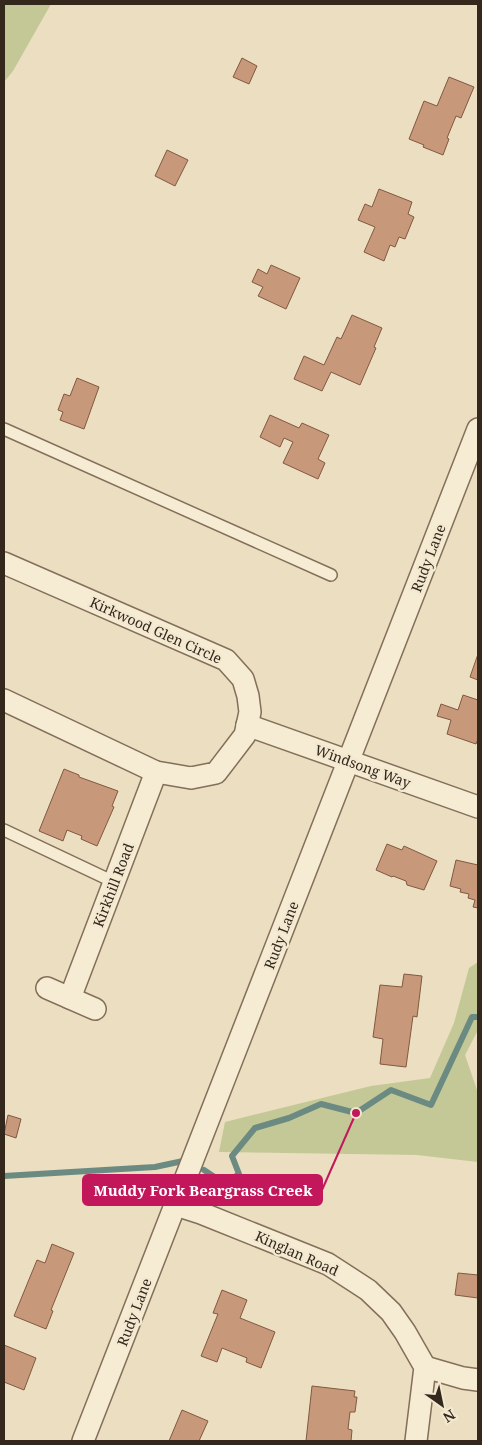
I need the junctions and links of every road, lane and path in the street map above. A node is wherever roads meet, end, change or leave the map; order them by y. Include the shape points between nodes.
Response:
1 (478, 429) edge
2 (4, 430) edge
3 (4, 563) edge
4 (331, 575) dead end
5 (4, 700) edge
6 (247, 724) junction
7 (349, 760) junction
8 (156, 772) junction
9 (478, 807) edge
10 (4, 830) edge
11 (114, 882) junction
12 (47, 988) dead end
13 (70, 998) junction
14 (95, 1009) dead end
15 (176, 1205) junction
16 (425, 1367) junction
17 (478, 1380) edge
18 (83, 1441) edge
19 (416, 1441) edge

1 - 7 street, Rudy Lane
2 - 4 lane
3 - 6 street, Kirkwood Glen Circle via 226,660 243,679 250,712
5 - 8 street, Kirkwood Glen Circle
6 - 7 street, Windsong Way
6 - 8 street, Kirkwood Glen Circle via 245,735 216,772 191,778
7 - 9 street, Windsong Way
7 - 15 street, Rudy Lane
8 - 11 street, Kirkhill Road
10 - 11 lane
11 - 13 street, Kirkhill Road
12 - 13 street
13 - 14 street
15 - 16 street, Kinglan Road via 296,1250 350,1278 368,1290 390,1312
15 - 18 street, Rudy Lane
16 - 17 street
16 - 19 street

